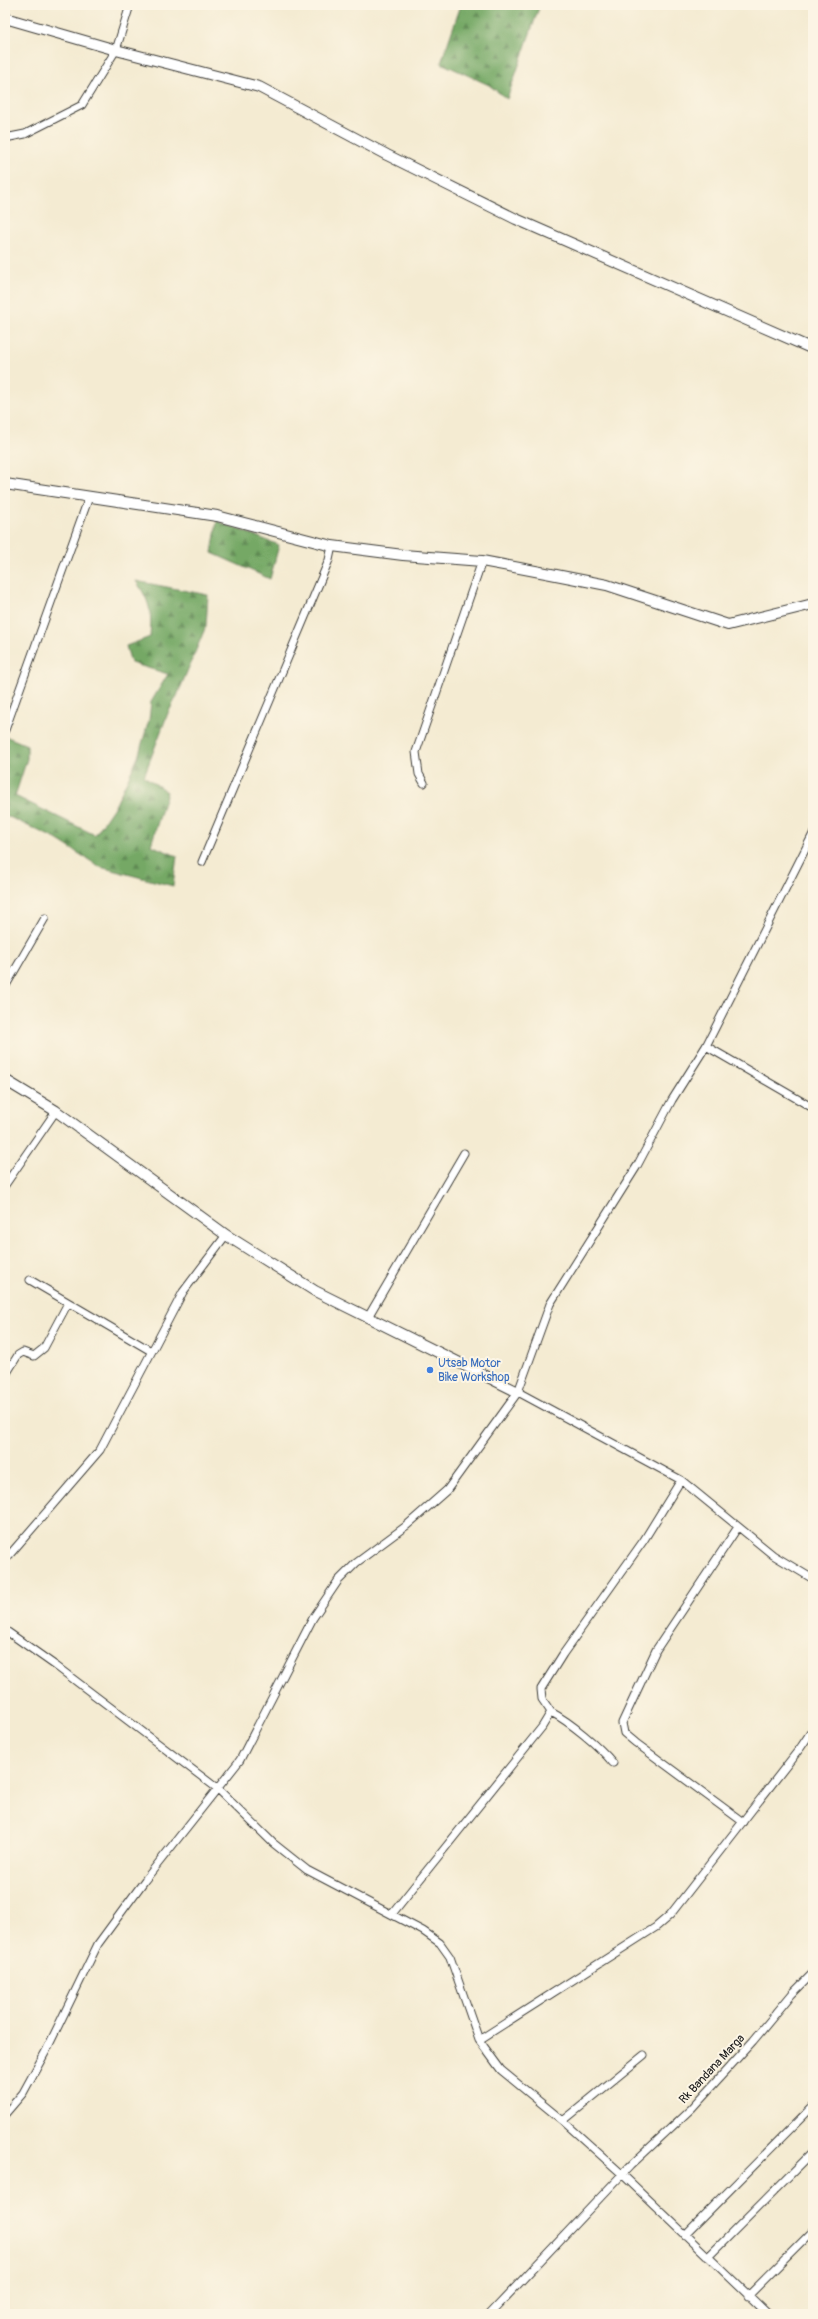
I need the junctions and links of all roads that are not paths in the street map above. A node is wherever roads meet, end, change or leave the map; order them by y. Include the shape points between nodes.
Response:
1 (130, 5) edge
2 (5, 18) edge
3 (116, 50) junction
4 (5, 138) edge
5 (813, 349) edge
6 (5, 484) edge
7 (89, 497) junction
8 (332, 546) junction
9 (482, 561) junction
10 (813, 604) edge
11 (5, 730) edge
12 (424, 783) dead end
13 (813, 834) edge
14 (202, 862) dead end
15 (45, 918) dead end
16 (5, 988) edge
17 (706, 1046) junction
18 (5, 1080) edge
19 (813, 1108) edge
20 (56, 1111) junction
21 (464, 1153) dead end
22 (5, 1185) edge
23 (226, 1235) junction
24 (30, 1280) dead end
25 (68, 1303) junction
26 (368, 1318) junction
27 (151, 1351) junction
28 (5, 1376) edge
29 (518, 1392) junction
30 (681, 1480) junction
31 (738, 1527) junction
32 (5, 1560) edge
33 (813, 1579) edge
34 (5, 1630) edge
35 (551, 1712) junction
36 (813, 1729) edge
37 (613, 1763) dead end
38 (218, 1789) junction
39 (743, 1822) junction
40 (392, 1914) junction
41 (813, 1973) edge
42 (479, 2040) junction
43 (644, 2055) dead end
44 (813, 2106) edge
45 (5, 2114) edge
46 (563, 2121) junction
47 (813, 2152) edge
48 (622, 2175) junction
49 (813, 2231) edge
50 (684, 2234) junction
51 (708, 2257) junction
52 (748, 2296) junction
53 (490, 2314) edge
54 (768, 2314) edge

1 - 3 street
2 - 3 street
3 - 4 street via 82,105 25,134
3 - 5 street via 259,87 387,155 516,219
6 - 7 street
7 - 8 street via 217,516
7 - 11 street
8 - 9 street
8 - 14 street via 329,560
9 - 10 street via 607,585 728,625
9 - 12 street via 416,752 419,774
13 - 17 street
15 - 16 street
17 - 19 street
17 - 29 street via 672,1100 636,1166 550,1304
18 - 20 street
20 - 22 street
20 - 23 street
21 - 26 street
23 - 26 street via 315,1291
23 - 27 street via 183,1292
24 - 25 street
25 - 27 street
25 - 28 street via 44,1348 34,1356 23,1352 18,1355
26 - 29 street
27 - 32 street via 100,1450
29 - 30 street
29 - 38 street via 447,1490 406,1526 356,1563 338,1581 314,1618 240,1760
30 - 31 street
30 - 35 street via 644,1540 563,1654 541,1690 542,1699
31 - 33 street via 773,1555
31 - 39 street via 656,1650 622,1723 624,1733 636,1743
34 - 38 street
35 - 37 street via 566,1720
35 - 40 street via 542,1727
36 - 39 street
38 - 40 street via 273,1843 307,1870
38 - 45 street via 98,1944 46,2051 23,2093
39 - 42 street via 670,1915 656,1927
40 - 42 street via 440,1943 450,1956
41 - 48 street, Rk Bandana Marga via 692,2108
42 - 46 street via 501,2070
43 - 46 street
44 - 50 street
46 - 48 street
47 - 51 street
48 - 50 street
48 - 53 street, Rk Bandana Marga
49 - 52 street
50 - 51 street
51 - 52 street
52 - 54 street

